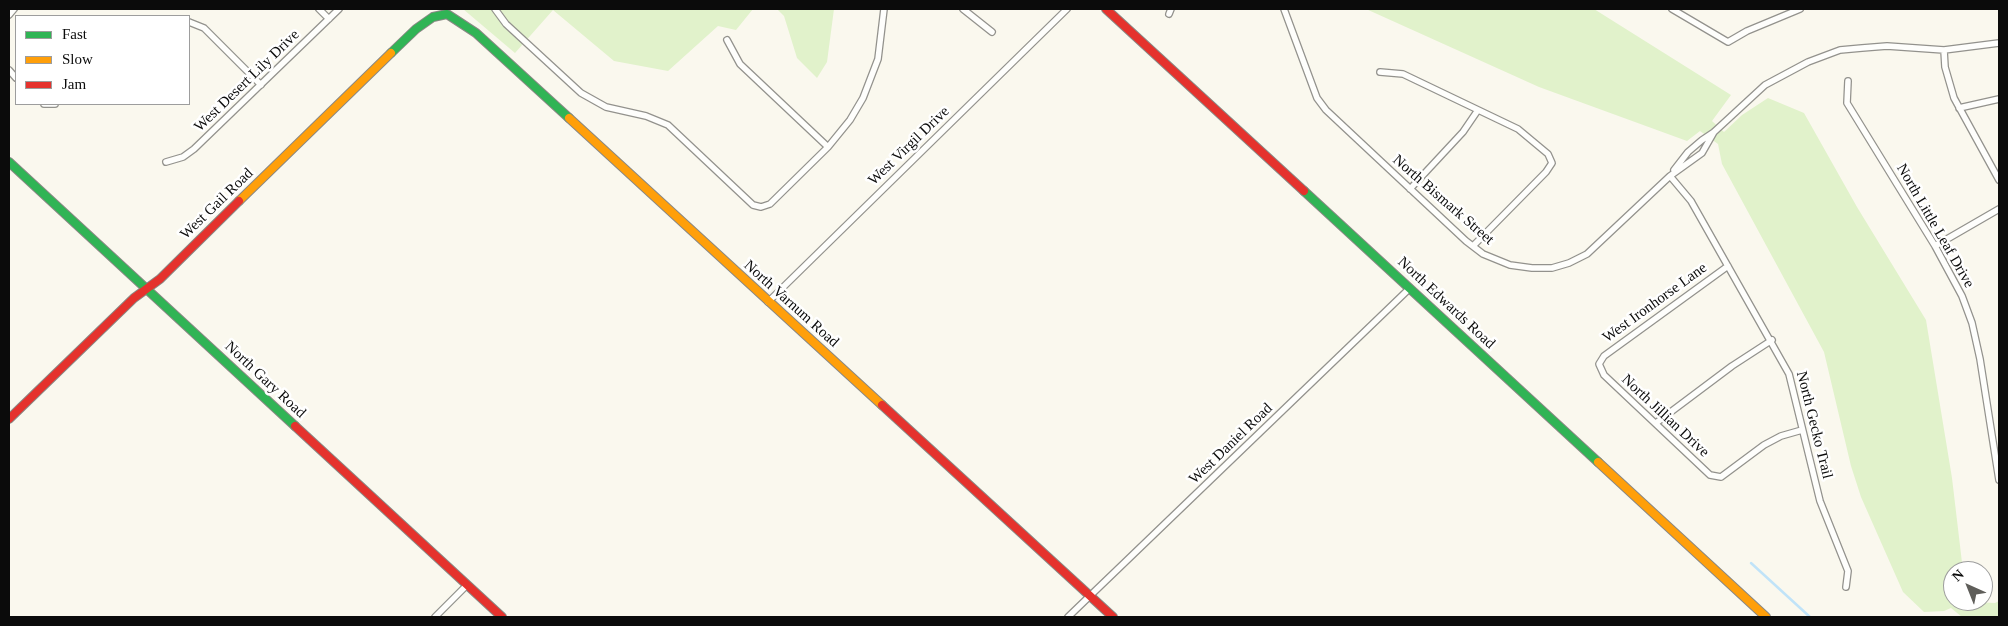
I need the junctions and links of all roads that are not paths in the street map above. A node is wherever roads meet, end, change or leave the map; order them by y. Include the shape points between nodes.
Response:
1 (14, 9) edge
2 (319, 9) edge
3 (339, 9) edge
4 (495, 9) edge
5 (884, 9) edge
6 (963, 9) edge
7 (1067, 9) edge
8 (1106, 9) edge
9 (1284, 9) edge
10 (1672, 9) edge
11 (1800, 9) edge
12 (447, 14) joint
13 (9, 15) edge
14 (329, 19) junction
15 (190, 22) edge
16 (992, 32) dead end
17 (727, 40) dead end
18 (1999, 43) edge
19 (1944, 50) junction
20 (1380, 72) dead end
21 (1848, 81) dead end
22 (261, 85) junction
23 (1999, 99) edge
24 (1959, 108) junction
25 (1478, 110) junction
26 (1714, 132) junction
27 (1695, 145) junction
28 (828, 147) junction
29 (1702, 153) junction
30 (9, 162) edge
31 (166, 162) dead end
32 (1670, 176) junction
33 (1999, 180) edge
34 (1410, 189) junction
35 (1999, 209) edge
36 (1473, 246) junction
37 (1935, 246) junction
38 (1728, 266) junction
39 (1410, 288) junction
40 (146, 289) junction
41 (768, 302) junction
42 (1772, 340) junction
43 (1599, 364) joint
44 (9, 419) edge
45 (1656, 423) junction
46 (1802, 430) junction
47 (1999, 466) edge
48 (1999, 480) edge
49 (467, 585) junction
50 (1846, 588) dead end
51 (1090, 596) junction
52 (435, 617) edge
53 (502, 617) edge
54 (1068, 617) edge
55 (1113, 617) edge
56 (1766, 617) edge

1 - 13 street
2 - 14 street
3 - 14 street, West Desert Lily Drive
4 - 28 street via 506,24 581,93 606,107 646,116 668,125 754,205 770,204
5 - 28 street via 878,59 870,81 850,120
6 - 16 street
7 - 41 street, West Virgil Drive
8 - 39 street, North Edwards Road
9 - 34 street, North Bismark Street via 1317,98 1334,119
10 - 11 street via 1728,42
12 - 40 street, West Gail Road via 433,17 416,29 160,279
12 - 41 street, North Varnum Road via 476,33
14 - 22 street, West Desert Lily Drive
15 - 22 street via 204,28
17 - 28 street via 740,64
18 - 19 street
19 - 24 street via 1949,86
19 - 26 street via 1887,46 1840,50 1808,62 1766,85
20 - 25 street via 1403,74
21 - 37 street, North Little Leaf Drive via 1847,103
22 - 31 street, West Desert Lily Drive via 194,149 183,157
23 - 24 street
24 - 33 street
25 - 34 street via 1463,132
25 - 36 street via 1518,129 1548,154 1552,163
26 - 27 street
26 - 29 street
27 - 29 street
27 - 32 street
29 - 32 street
30 - 40 street, North Gary Road
32 - 36 street, North Bismark Street via 1592,249 1569,263 1552,268 1510,265 1483,254
32 - 38 street, North Gecko Trail via 1691,201
34 - 36 street, North Bismark Street
35 - 37 street
37 - 47 street, North Little Leaf Drive via 1962,296 1972,323
38 - 42 street, North Gecko Trail
38 - 43 street, West Ironhorse Lane via 1604,356
39 - 51 street, West Daniel Road
39 - 56 street, North Edwards Road
40 - 44 street, West Gail Road
40 - 49 street, North Gary Road
41 - 51 street, North Varnum Road
42 - 45 street
42 - 46 street, North Gecko Trail via 1789,374
43 - 45 street, North Jillian Drive via 1604,375
45 - 46 street, North Jillian Drive via 1710,475 1721,477 1764,445
46 - 50 street, North Gecko Trail via 1820,501 1848,571
47 - 48 street, North Little Leaf Drive
49 - 52 street
49 - 53 street, North Gary Road
51 - 54 street, West Daniel Road
51 - 55 street, North Varnum Road

